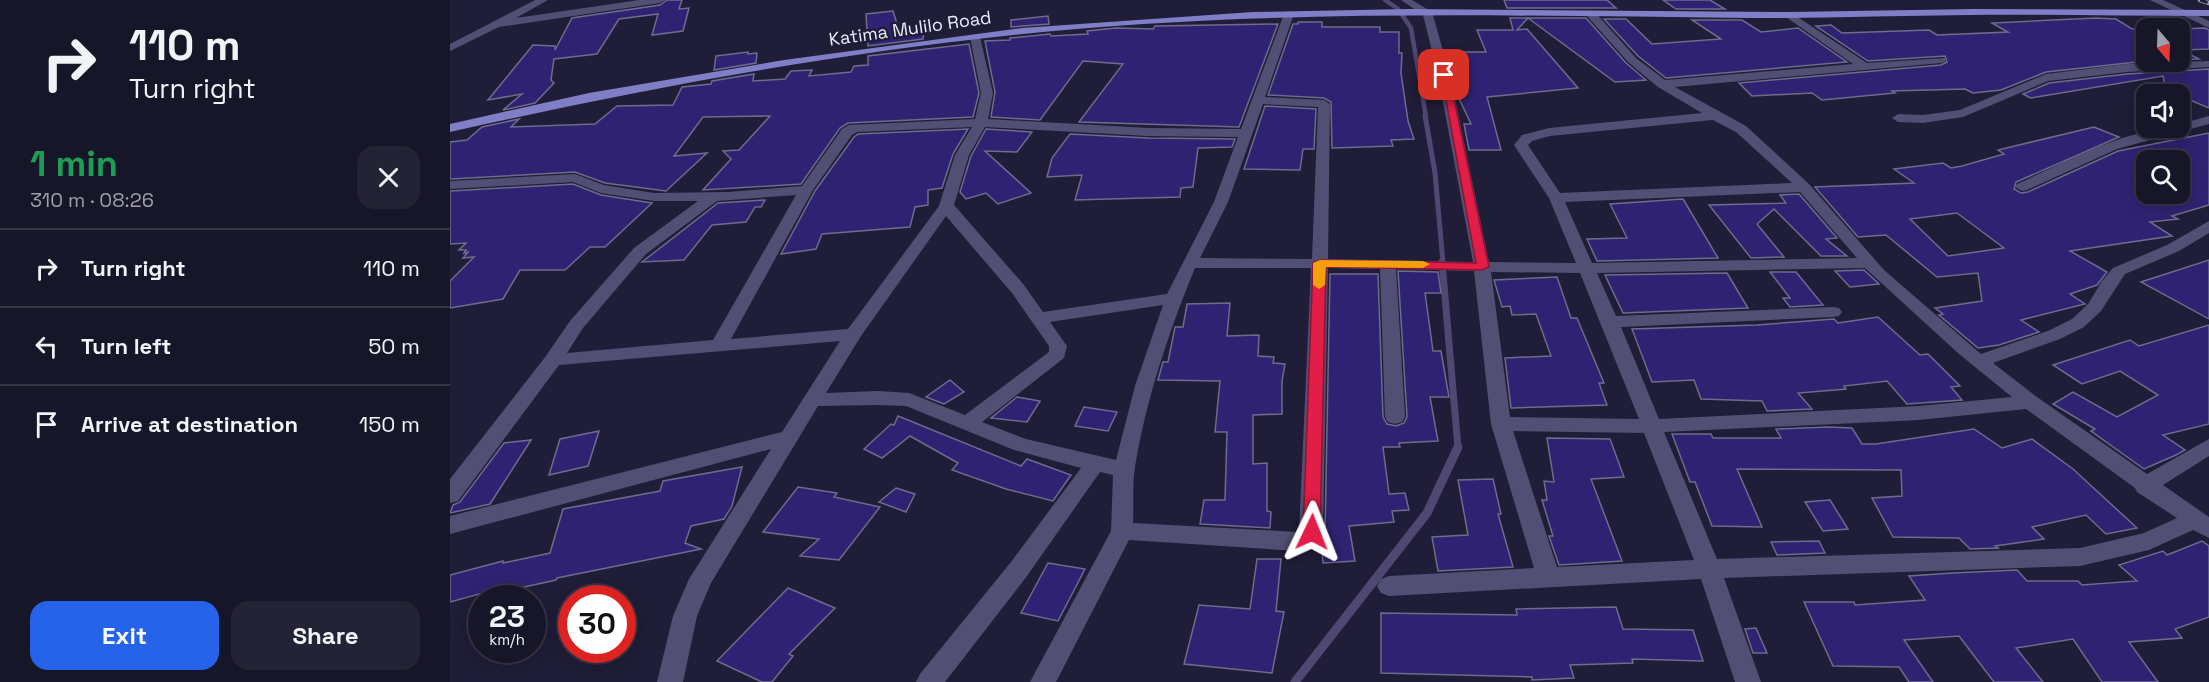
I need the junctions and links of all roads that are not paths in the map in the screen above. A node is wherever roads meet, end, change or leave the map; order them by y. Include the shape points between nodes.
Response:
1 (543, 0) edge
2 (660, 0) edge
3 (1406, 0) edge
4 (2155, 0) edge
5 (2179, 8) edge
6 (1425, 12) junction
7 (2209, 13) edge
8 (1289, 14) junction
9 (1591, 14) junction
10 (1790, 15) junction
11 (496, 24) junction
12 (2209, 25) edge
13 (975, 37) junction
14 (450, 48) edge
15 (1941, 60) dead end
16 (2209, 64) edge
17 (1864, 66) junction
18 (1662, 84) junction
19 (1258, 100) junction
20 (1715, 117) junction
21 (1898, 118) dead end
22 (2209, 120) edge
23 (981, 123) junction
24 (450, 128) edge
25 (1246, 133) junction
26 (450, 185) edge
27 (1804, 187) junction
28 (2022, 187) dead end
29 (806, 190) junction
30 (714, 196) junction
31 (1556, 198) junction
32 (946, 206) junction
33 (2209, 226) edge
34 (1189, 262) junction
35 (1320, 263) junction
36 (1869, 263) junction
37 (1388, 265) junction
38 (1482, 267) junction
39 (1586, 268) junction
40 (1174, 298) junction
41 (1833, 312) dead end
42 (1038, 318) junction
43 (1610, 322) junction
44 (854, 334) junction
45 (719, 345) junction
46 (553, 360) junction
47 (1979, 361) junction
48 (813, 400) junction
49 (2030, 402) junction
50 (1395, 417) dead end
51 (966, 424) junction
52 (1501, 424) junction
53 (1653, 426) junction
54 (791, 437) junction
55 (2209, 446) edge
56 (1095, 464) junction
57 (1124, 469) junction
58 (2145, 486) junction
59 (450, 495) edge
60 (2202, 524) edge
61 (450, 525) edge
62 (1122, 531) junction
63 (1709, 569) junction
64 (1548, 578) junction
65 (1389, 586) dead end
66 (670, 682) edge
67 (929, 682) edge
68 (1042, 682) edge
69 (1748, 682) edge

1 - 11 street
2 - 11 street
3 - 6 street
4 - 5 street
5 - 7 main road, Katima Mulilo Road
5 - 10 main road, Katima Mulilo Road
5 - 12 street
6 - 8 main road, Katima Mulilo Road
6 - 9 main road, Katima Mulilo Road
6 - 38 street via 1444,75
8 - 13 main road, Katima Mulilo Road via 1141,21
8 - 19 street
9 - 10 main road, Katima Mulilo Road
9 - 18 street via 1632,60
10 - 17 street
11 - 14 street
13 - 23 street via 987,93
13 - 24 main road, Katima Mulilo Road via 692,78
15 - 17 street
16 - 21 street via 2127,68 2046,78 1963,113
17 - 18 street
18 - 20 street
19 - 25 street
19 - 35 street via 1324,104
20 - 27 street via 1741,129
20 - 31 street via 1549,132 1527,138 1521,146
22 - 28 street via 2112,146
23 - 25 street
23 - 29 street via 854,128 847,132
23 - 32 street via 962,155
25 - 34 street via 1221,202
26 - 30 street via 575,178 602,189 654,197
27 - 31 street
27 - 36 street
29 - 30 street
29 - 45 street
30 - 46 street via 640,251 576,325
31 - 39 street
32 - 42 street
32 - 44 street
33 - 47 street via 2173,248 2119,271 2095,307 2078,323
34 - 35 street
34 - 40 street
35 - 37 street
35 - 62 street via 1312,532 1307,539 1297,542
36 - 39 street
36 - 47 street
37 - 38 street
37 - 50 street
38 - 39 street
38 - 52 street
39 - 43 street
40 - 42 street
40 - 57 street via 1145,386
41 - 43 street
42 - 51 street via 1058,346 1058,354
43 - 53 street
44 - 45 street
44 - 48 street
45 - 46 street
46 - 59 street
47 - 49 street
48 - 51 street via 909,400
48 - 54 street
49 - 53 street via 1919,413
49 - 58 street
51 - 56 street via 1021,446
52 - 53 street
52 - 64 street
53 - 63 street
54 - 61 street
54 - 66 street via 701,579 685,616
55 - 58 street
56 - 57 street
56 - 67 street via 1019,569
57 - 62 street
58 - 60 street
60 - 63 street via 2080,557
62 - 68 street
63 - 64 street
63 - 69 street
64 - 65 street

